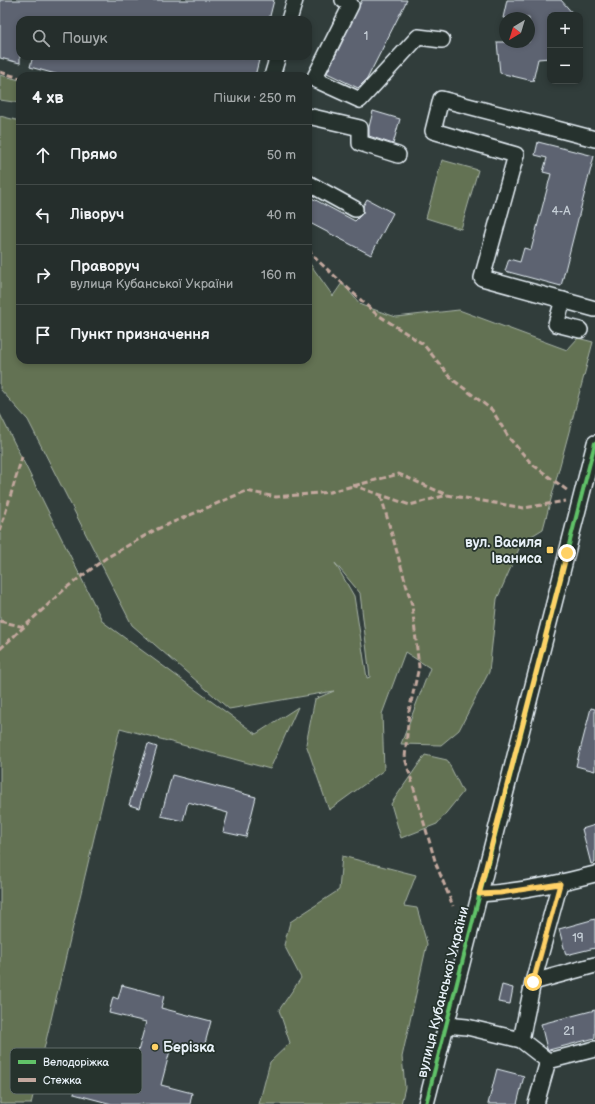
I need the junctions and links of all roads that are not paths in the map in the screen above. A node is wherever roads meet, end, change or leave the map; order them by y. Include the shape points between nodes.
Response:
1 (295, 0) edge
2 (342, 0) edge
3 (290, 16) edge
4 (442, 40) dead end
5 (277, 60) edge
6 (273, 72) edge
7 (312, 117) edge
8 (595, 139) edge
9 (398, 155) dead end
10 (312, 185) edge
11 (355, 209) dead end
12 (563, 300) junction
13 (595, 309) edge
14 (580, 330) dead end
15 (595, 443) edge
16 (592, 468) edge
17 (595, 874) edge
18 (560, 884) junction
19 (479, 894) junction
20 (595, 965) edge
21 (533, 982) junction
22 (446, 1025) junction
23 (521, 1040) junction
24 (595, 1049) edge
25 (548, 1061) junction
26 (426, 1104) edge
27 (536, 1104) edge

1 - 3 street
2 - 4 street via 351,5 314,79 360,100 418,36
5 - 6 street
7 - 9 street via 360,128 360,143
8 - 12 street via 441,99 433,131 516,155 482,278
10 - 11 street
12 - 13 street
12 - 14 street via 556,324
15 - 16 street, вулиця Кубанської України
16 - 19 street, вулиця Кубанської України
17 - 18 street
18 - 19 street
18 - 21 street
19 - 22 street, вулиця Кубанської України
20 - 21 street
21 - 23 street
22 - 23 street via 467,1027
22 - 26 street, вулиця Кубанської України
23 - 25 street
24 - 25 street
25 - 27 street

